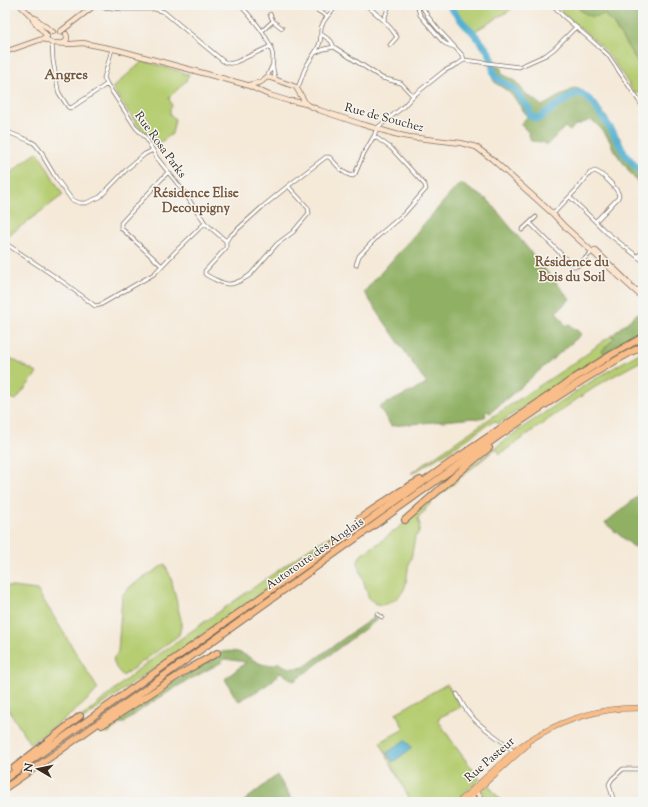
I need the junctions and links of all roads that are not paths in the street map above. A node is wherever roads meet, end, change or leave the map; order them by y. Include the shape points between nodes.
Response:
1 (20, 5) edge
2 (95, 5) edge
3 (308, 5) edge
4 (339, 5) edge
5 (366, 5) edge
6 (389, 5) edge
7 (417, 5) edge
8 (421, 5) edge
9 (553, 5) edge
10 (242, 6) edge
11 (270, 14) dead end
12 (327, 16) junction
13 (32, 17) junction
14 (384, 20) junction
15 (273, 22) junction
16 (68, 26) junction
17 (576, 27) junction
18 (282, 28) dead end
19 (262, 31) junction
20 (53, 32) junction
21 (60, 32) junction
22 (321, 34) junction
23 (66, 36) junction
24 (50, 39) junction
25 (76, 42) junction
26 (63, 43) junction
27 (390, 45) dead end
28 (270, 46) junction
29 (334, 47) junction
30 (454, 47) junction
31 (112, 48) junction
32 (5, 52) edge
33 (315, 53) junction
34 (464, 60) junction
35 (272, 66) junction
36 (267, 78) junction
37 (276, 80) junction
38 (261, 82) junction
39 (107, 84) junction
40 (247, 86) junction
41 (262, 91) junction
42 (298, 91) junction
43 (413, 96) junction
44 (293, 101) junction
45 (306, 104) junction
46 (643, 107) edge
47 (377, 128) junction
48 (5, 131) edge
49 (374, 136) junction
50 (153, 150) junction
51 (168, 172) junction
52 (288, 186) junction
53 (570, 197) junction
54 (553, 214) junction
55 (536, 217) dead end
56 (596, 221) junction
57 (205, 223) junction
58 (530, 223) junction
59 (522, 230) dead end
60 (226, 241) junction
61 (5, 243) edge
62 (593, 251) junction
63 (643, 251) edge
64 (638, 256) junction
65 (643, 261) edge
66 (356, 265) dead end
67 (162, 266) junction
68 (634, 288) junction
69 (643, 292) edge
70 (643, 298) edge
71 (643, 337) edge
72 (643, 346) edge
73 (530, 415) junction
74 (447, 465) junction
75 (359, 519) dead end
76 (405, 520) dead end
77 (377, 614) dead end
78 (382, 617) dead end
79 (217, 653) dead end
80 (457, 694) dead end
81 (643, 708) edge
82 (80, 716) dead end
83 (515, 753) junction
84 (55, 754) junction
85 (643, 769) edge
86 (5, 778) edge
87 (5, 788) edge
88 (472, 792) junction
89 (459, 802) edge
90 (464, 802) edge
91 (479, 802) edge
92 (483, 802) edge
93 (614, 802) edge

1 - 13 main road
2 - 16 main road
2 - 28 street via 116,8 160,8 225,63 233,63
3 - 12 street
4 - 12 street
5 - 14 street
6 - 14 street
7 - 30 street via 420,15 443,42
8 - 30 street
9 - 17 street
10 - 19 street
11 - 15 street
12 - 22 street
13 - 20 main road
13 - 24 main road
14 - 27 street via 397,38
15 - 18 street
15 - 19 street
16 - 21 main road
16 - 23 main road
17 - 34 street via 546,55 519,67
17 - 46 street via 608,55
19 - 28 street
20 - 21 main road
20 - 24 main road
21 - 23 main road
22 - 29 street via 331,41
22 - 33 street
23 - 25 main road
23 - 26 main road via 66,42
24 - 26 main road
24 - 32 main road via 42,39
24 - 39 street via 58,90 68,107 71,108
25 - 26 main road
25 - 31 main road
28 - 35 street via 273,54
29 - 33 street
29 - 43 street via 382,78 401,83
30 - 34 street
31 - 39 street via 104,78
31 - 40 main road
33 - 42 street via 306,68
34 - 43 street via 444,71
35 - 36 street
35 - 37 street
36 - 37 main road
36 - 38 main road
37 - 42 main road via 294,86
38 - 40 main road
38 - 41 main road
39 - 50 street, Rue Rosa Parks
40 - 41 main road
41 - 44 main road, Rue de Souchez
42 - 44 main road via 297,99
42 - 45 main road
43 - 47 street
44 - 45 main road, Rue de Souchez
45 - 47 main road, Rue de Souchez
47 - 49 street
47 - 54 main road, Rue de Souchez via 409,137 476,147
48 - 50 street via 35,144 72,200 86,203 100,197 128,168
49 - 52 street via 353,176 349,176 330,157 326,157
49 - 66 street via 391,148 426,189 404,214 359,256
50 - 51 street, Rue Rosa Parks
51 - 57 street, Rue Rosa Parks
51 - 67 street via 121,223 121,228
52 - 60 street
52 - 60 street via 308,208 309,213 293,232 277,244 252,274 232,284 205,274 226,248
53 - 54 street
53 - 56 street
53 - 56 street via 590,173 599,173 619,195
54 - 62 main road, Rue de Souchez
55 - 58 street
56 - 64 street via 606,232
57 - 60 street, Rue Rosa Parks
57 - 67 street
58 - 59 street
58 - 62 street via 573,266
61 - 67 street via 95,306 154,274
62 - 68 main road, Rue de Souchez
62 - 70 main road, Rue de Souchez
63 - 64 street
64 - 65 street
68 - 69 street
68 - 70 main road, Rue de Souchez
71 - 74 highway, Autoroute des Anglais via 572,379
72 - 73 highway, Autoroute des Anglais via 574,385
73 - 76 highway
73 - 84 highway, Autoroute des Anglais
74 - 75 highway via 399,492
74 - 86 highway, Autoroute des Anglais
77 - 78 street
79 - 84 highway
80 - 83 street via 474,720
81 - 83 main road, Rue Pasteur via 610,710 567,721 528,741
82 - 86 highway
83 - 88 main road, Rue Pasteur
84 - 87 highway, Autoroute des Anglais
85 - 93 street via 623,769 612,779 609,784
88 - 89 main road, Rue Pasteur
88 - 90 main road, Rue Pasteur
88 - 91 main road
88 - 92 main road via 480,795

